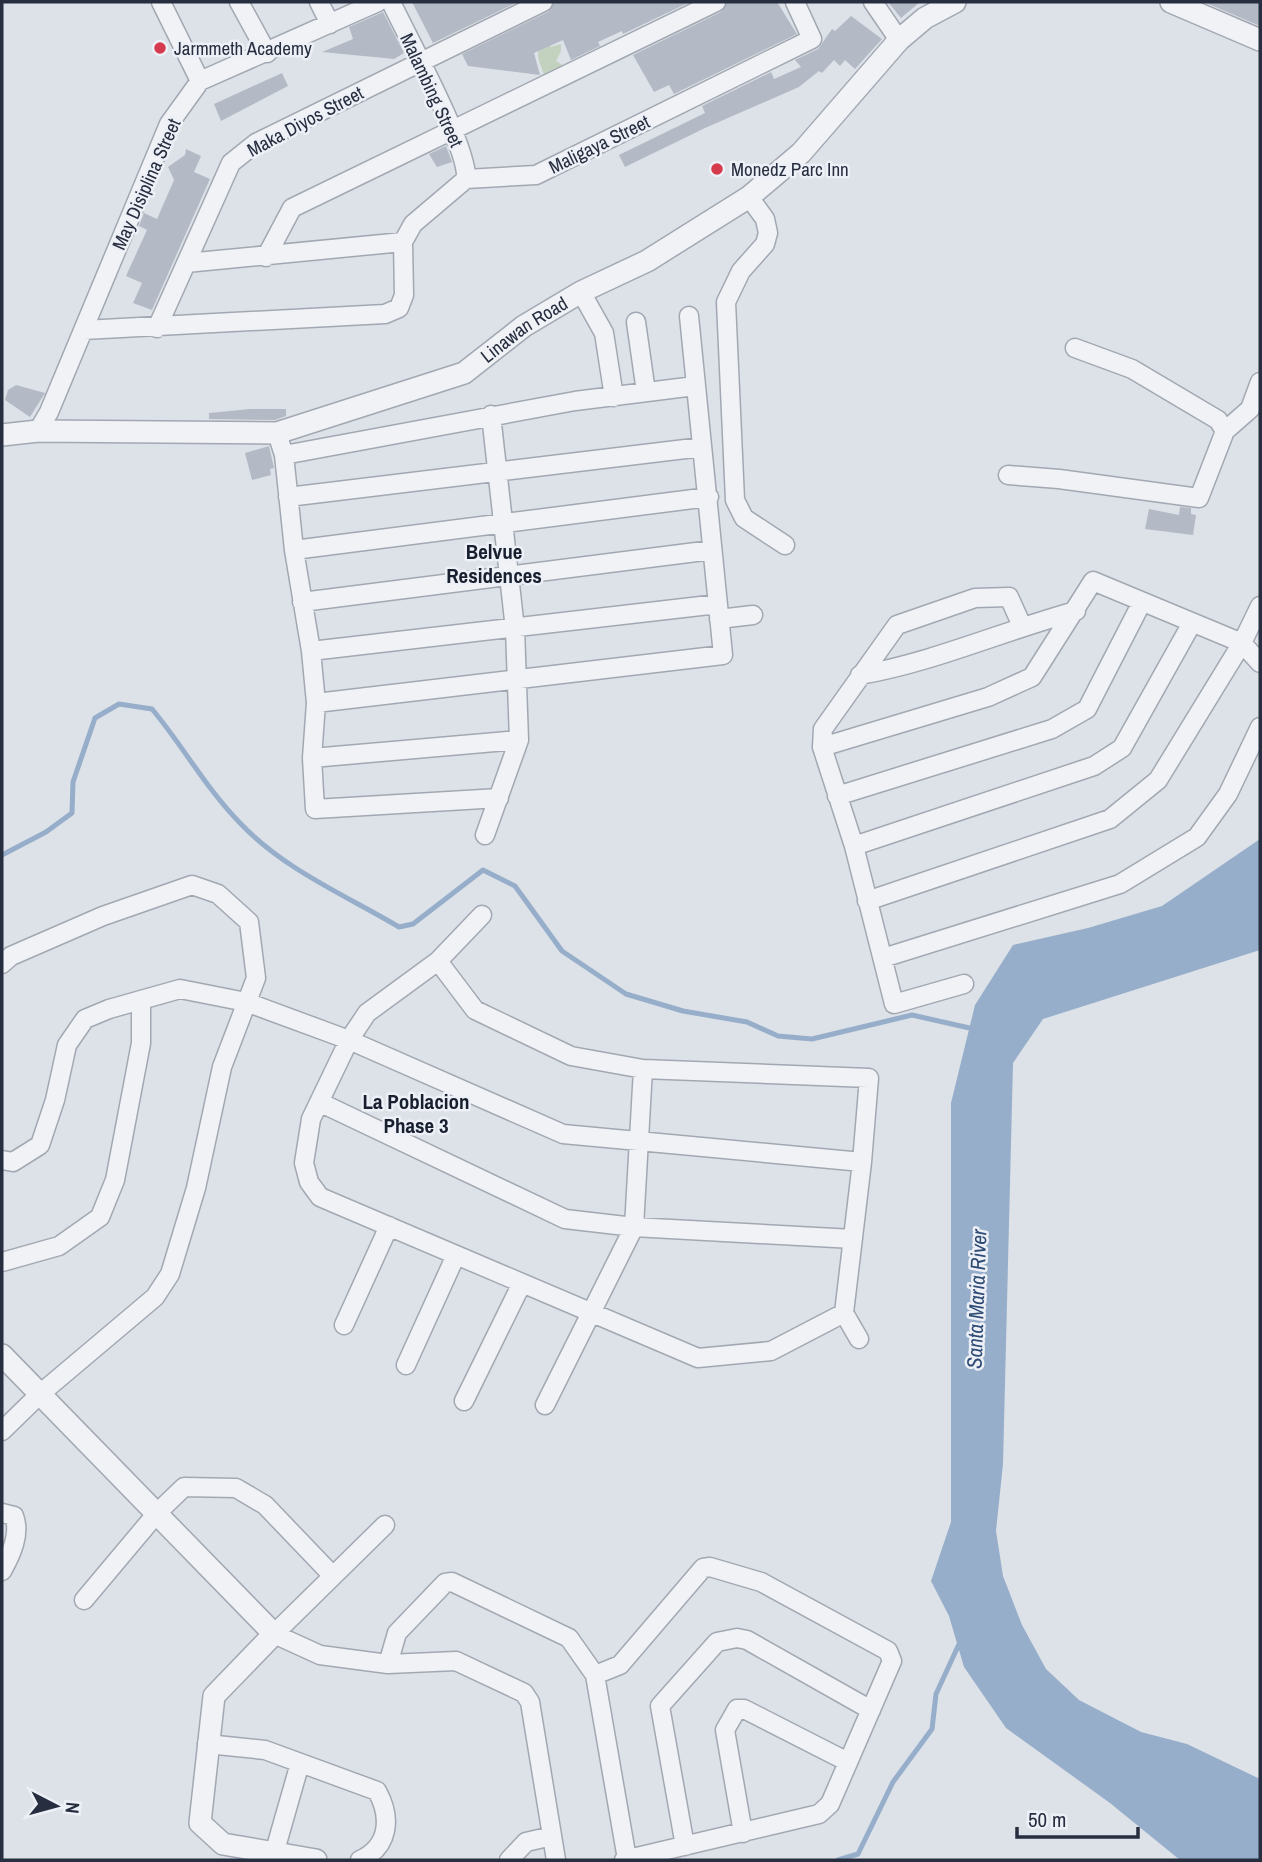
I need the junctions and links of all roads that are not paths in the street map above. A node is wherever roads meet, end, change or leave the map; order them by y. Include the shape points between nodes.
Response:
1 (161, 2) edge
2 (239, 2) edge
3 (319, 2) edge
4 (378, 2) edge
5 (391, 2) edge
6 (543, 2) edge
7 (716, 2) edge
8 (795, 2) edge
9 (873, 2) edge
10 (956, 2) edge
11 (1171, 2) edge
12 (330, 24) junction
13 (899, 40) junction
14 (1260, 40) edge
15 (267, 53) junction
16 (420, 63) junction
17 (200, 81) junction
18 (453, 131) junction
19 (466, 179) junction
20 (748, 197) junction
21 (403, 242) junction
22 (266, 257) junction
23 (186, 263) junction
24 (581, 292) junction
25 (689, 316) dead end
26 (636, 322) dead end
27 (158, 328) junction
28 (84, 330) junction
29 (1075, 348) dead end
30 (1260, 382) edge
31 (695, 386) junction
32 (646, 392) junction
33 (614, 397) junction
34 (491, 415) junction
35 (38, 431) junction
36 (1225, 431) junction
37 (277, 433) junction
38 (2, 435) edge
39 (702, 447) junction
40 (284, 455) junction
41 (498, 470) junction
42 (1008, 475) dead end
43 (709, 496) junction
44 (288, 497) junction
45 (503, 523) junction
46 (785, 545) dead end
47 (712, 550) junction
48 (294, 551) junction
49 (509, 574) junction
50 (302, 602) junction
51 (1142, 602) junction
52 (1260, 606) edge
53 (719, 611) junction
54 (1076, 611) junction
55 (753, 615) dead end
56 (1192, 623) junction
57 (1022, 626) junction
58 (515, 629) junction
59 (1242, 643) junction
60 (311, 651) junction
61 (1260, 663) edge
62 (860, 675) junction
63 (519, 681) junction
64 (316, 703) junction
65 (1260, 727) edge
66 (519, 740) junction
67 (822, 747) junction
68 (312, 758) junction
69 (837, 796) junction
70 (499, 799) junction
71 (485, 835) dead end
72 (854, 846) junction
73 (867, 901) junction
74 (482, 915) dead end
75 (883, 958) junction
76 (438, 961) junction
77 (2, 964) edge
78 (964, 984) dead end
79 (141, 1000) junction
80 (246, 1002) junction
81 (349, 1040) junction
82 (643, 1069) junction
83 (319, 1102) junction
84 (638, 1142) junction
85 (2, 1160) edge
86 (862, 1162) junction
87 (389, 1226) junction
88 (634, 1227) junction
89 (853, 1239) junction
90 (456, 1255) junction
91 (2, 1262) edge
92 (522, 1283) junction
93 (590, 1312) junction
94 (844, 1313) junction
95 (344, 1325) dead end
96 (859, 1339) dead end
97 (2, 1355) edge
98 (407, 1365) dead end
99 (40, 1394) junction
100 (464, 1401) dead end
101 (545, 1405) dead end
102 (2, 1432) edge
103 (2, 1513) edge
104 (156, 1513) junction
105 (385, 1525) dead end
106 (2, 1571) edge
107 (333, 1576) junction
108 (84, 1600) dead end
109 (274, 1633) junction
110 (388, 1664) junction
111 (594, 1675) junction
112 (871, 1710) junction
113 (207, 1744) junction
114 (848, 1762) junction
115 (300, 1763) junction
116 (743, 1833) junction
117 (552, 1836) junction
118 (685, 1846) junction
119 (274, 1854) junction
120 (316, 1860) edge
121 (360, 1860) edge
122 (509, 1860) edge
123 (556, 1860) edge
124 (625, 1860) edge

1 - 17 street
2 - 15 street
3 - 12 street
4 - 12 street
5 - 16 street, Malambing Street
6 - 16 street, Maka Diyos Street
7 - 18 street
8 - 19 street, Maligaya Street via 812,39 536,175
9 - 13 street
10 - 13 street, Linawan Road via 925,18
11 - 14 street
12 - 15 street
13 - 20 street, Linawan Road via 802,153
15 - 17 street
16 - 18 street, Malambing Street
16 - 23 street, Maka Diyos Street via 256,143 231,163
17 - 28 street, May Disiplina Street via 169,124
18 - 19 street, Malambing Street via 467,169
18 - 22 street via 292,208
19 - 21 street via 413,224
20 - 24 street, Linawan Road via 647,261
20 - 46 street via 765,219 768,233 726,302 735,500 744,518
21 - 22 street
21 - 27 street via 404,295 399,309 385,314
22 - 23 street
23 - 27 street, Maka Diyos Street
24 - 33 street via 604,333
24 - 37 street, Linawan Road via 524,326 464,373
25 - 31 street
26 - 32 street
27 - 28 street
28 - 35 street, May Disiplina Street
29 - 36 street via 1132,369 1219,420
30 - 36 street via 1250,409
31 - 32 street
31 - 39 street
32 - 33 street
33 - 34 street
34 - 40 street
34 - 41 street
35 - 37 street, Linawan Road
35 - 38 street, Linawan Road
36 - 42 street via 1199,498
37 - 40 street
39 - 41 street
39 - 43 street
40 - 44 street
41 - 44 street
41 - 45 street
43 - 45 street
43 - 47 street
44 - 48 street
45 - 48 street
45 - 49 street
47 - 49 street
47 - 53 street
48 - 50 street
49 - 50 street
49 - 58 street
50 - 60 street
51 - 54 street via 1093,581
51 - 56 street
51 - 69 street via 1087,709 1052,729
52 - 59 street
53 - 55 street
53 - 58 street
53 - 63 street via 723,655
54 - 57 street
54 - 67 street via 1032,677 988,697
56 - 59 street
56 - 72 street via 1122,748 1094,766
57 - 62 street via 902,668
57 - 62 street via 1009,597 975,598 897,625
58 - 60 street
58 - 63 street
59 - 61 street
59 - 73 street via 1158,780 1110,819
60 - 64 street
62 - 67 street via 823,729
63 - 64 street
63 - 66 street
64 - 68 street
65 - 75 street via 1228,794 1197,837 1120,884
66 - 68 street
66 - 70 street
67 - 69 street
68 - 70 street via 315,809
69 - 72 street
70 - 71 street
72 - 73 street
73 - 75 street
74 - 76 street
75 - 78 street via 894,1004
76 - 81 street via 367,1013
76 - 82 street via 475,1010 571,1056
77 - 80 street via 103,916 192,885 218,894 249,922 256,978
79 - 80 street via 180,989
79 - 85 street via 85,1019 67,1045 40,1145 13,1162
79 - 91 street via 139,1055 115,1180 100,1217 59,1246
80 - 81 street
80 - 99 street via 222,1067 196,1188 170,1274 155,1297
81 - 83 street
81 - 84 street via 564,1134
82 - 84 street
82 - 86 street via 869,1078
83 - 87 street via 311,1119 304,1163 309,1182 320,1197
83 - 88 street via 565,1219
84 - 86 street
84 - 88 street
86 - 89 street
87 - 90 street
87 - 95 street
88 - 89 street
88 - 93 street
89 - 94 street
90 - 92 street
90 - 98 street
92 - 93 street
92 - 100 street
93 - 94 street via 698,1359 771,1351
93 - 101 street
94 - 96 street
97 - 99 street
99 - 102 street
99 - 104 street
103 - 106 street via 14,1516 17,1525
104 - 107 street via 184,1487 236,1488 265,1506
104 - 108 street
104 - 109 street
105 - 107 street
107 - 109 street
109 - 110 street via 320,1656
109 - 113 street via 214,1696
110 - 111 street via 397,1633 452,1582 569,1638
110 - 117 street via 456,1661 524,1693 530,1702
111 - 112 street via 620,1665 703,1568 710,1567 761,1582 888,1651 892,1661
111 - 124 street
112 - 114 street
112 - 118 street via 747,1640 737,1637 717,1642 660,1706
113 - 115 street via 265,1750
113 - 119 street via 200,1823 223,1844
114 - 116 street via 830,1804 819,1814
114 - 116 street via 737,1709 725,1730
115 - 119 street
115 - 121 street via 377,1791 386,1806 387,1829 374,1854
116 - 118 street
117 - 122 street via 526,1842
117 - 123 street
118 - 124 street
119 - 120 street

